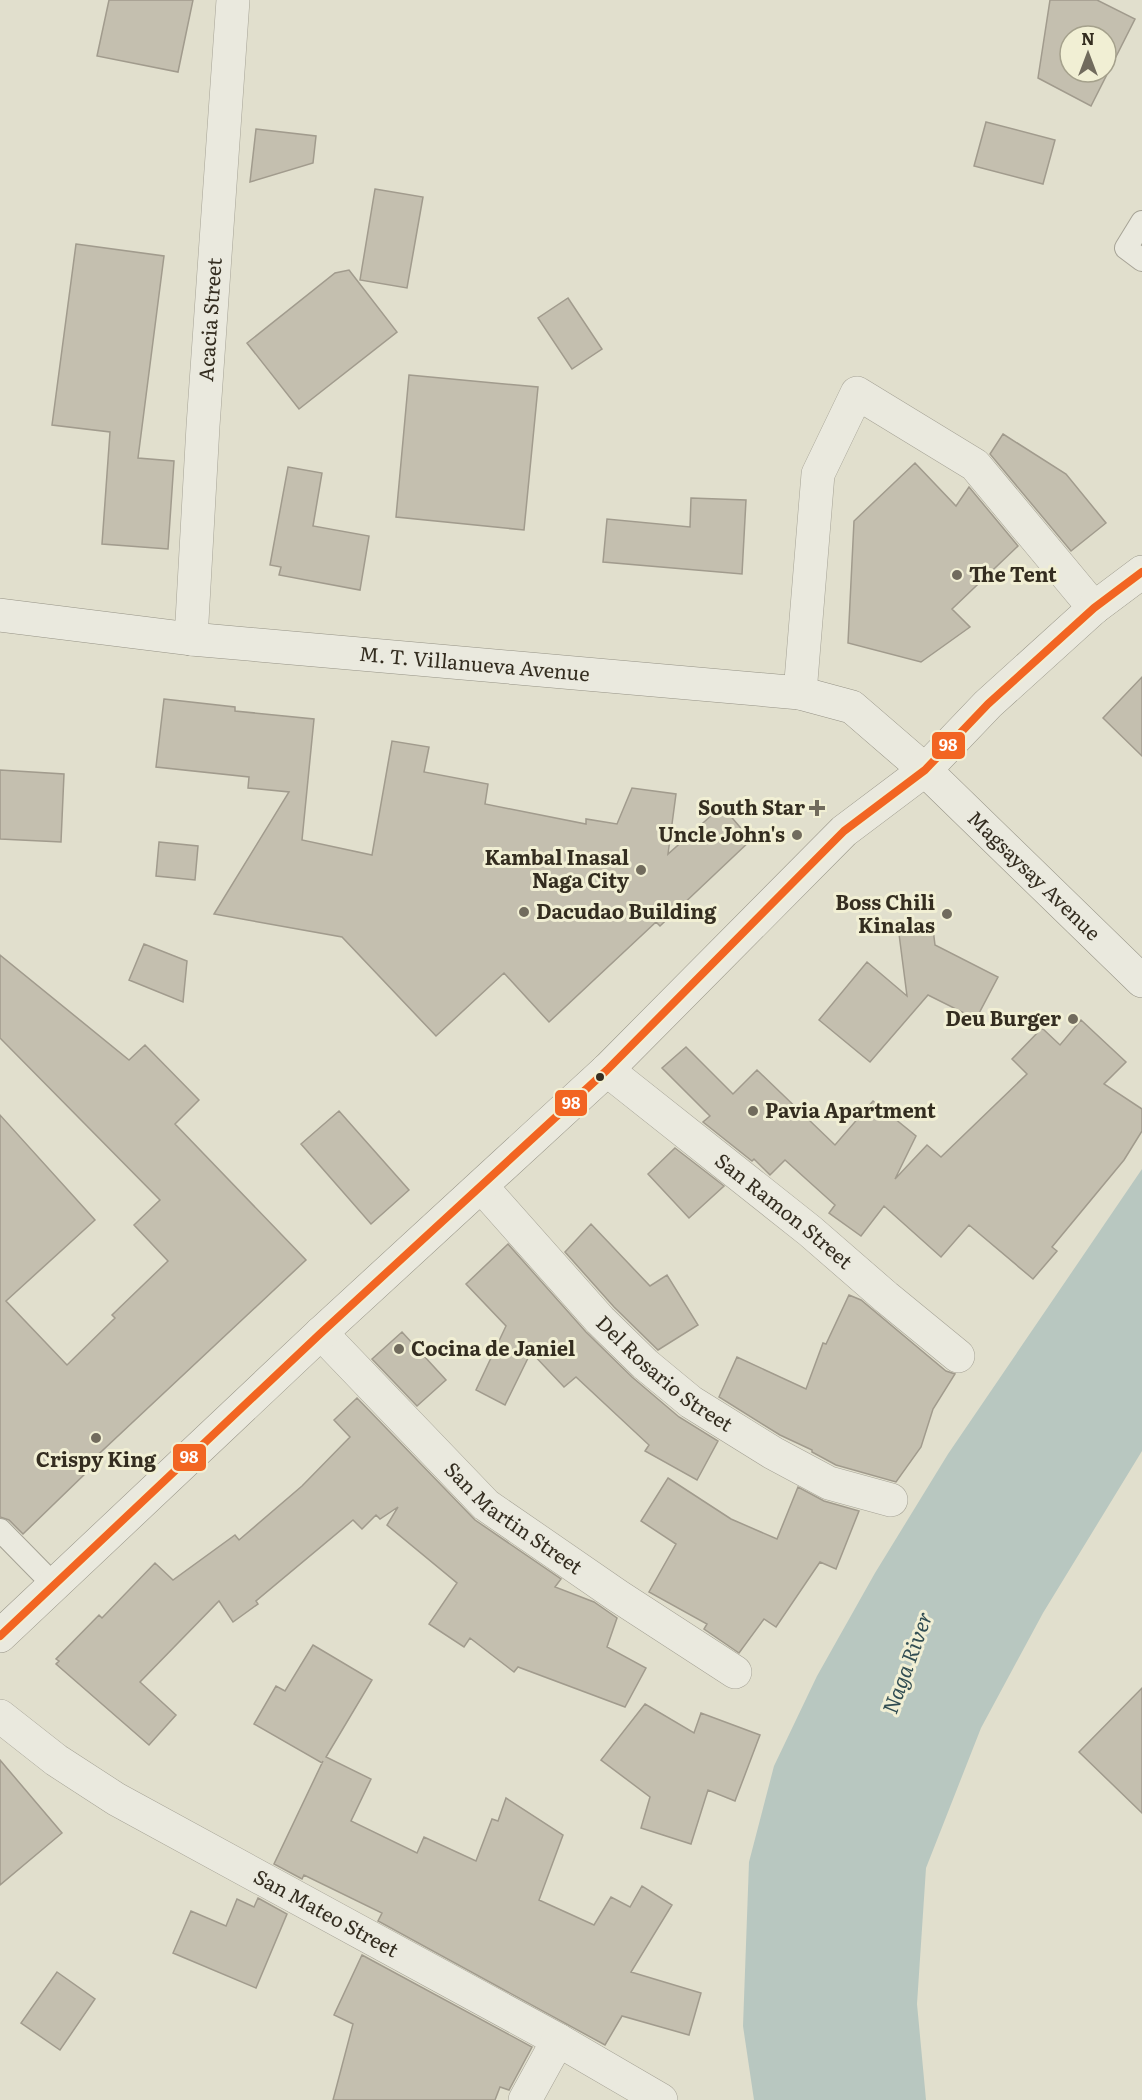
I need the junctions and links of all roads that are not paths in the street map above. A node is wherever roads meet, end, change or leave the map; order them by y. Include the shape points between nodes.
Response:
1 (233, 0) edge
2 (1142, 222) edge
3 (1142, 260) edge
4 (1142, 572) edge
5 (1094, 608) junction
6 (0, 615) edge
7 (191, 639) junction
8 (800, 693) junction
9 (925, 770) junction
10 (1142, 981) edge
11 (607, 1070) junction
12 (482, 1187) junction
13 (321, 1333) junction
14 (958, 1356) dead end
15 (891, 1500) dead end
16 (0, 1530) edge
17 (54, 1585) junction
18 (0, 1636) edge
19 (735, 1672) dead end
20 (0, 1716) edge
21 (558, 2040) junction
22 (525, 2100) edge
23 (661, 2100) edge

1 - 7 street, Acacia Street
2 - 3 lane via 1125,248
4 - 5 street
5 - 8 street via 975,465 857,393 818,474
5 - 9 street via 988,704
6 - 7 street, M. T. Villanueva Avenue
7 - 8 street, M. T. Villanueva Avenue
8 - 9 street, M. T. Villanueva Avenue via 852,707
9 - 10 street, Magsaysay Avenue
9 - 11 street via 844,831
11 - 12 street
11 - 14 street, San Ramon Street via 810,1231
12 - 13 street
12 - 15 street, Del Rosario Street via 600,1320 691,1402 829,1483
13 - 17 street
13 - 19 street, San Martin Street via 486,1505
16 - 17 lane
17 - 18 street
20 - 21 street, San Mateo Street via 56,1760 117,1798
21 - 22 street
21 - 23 street, San Mateo Street

